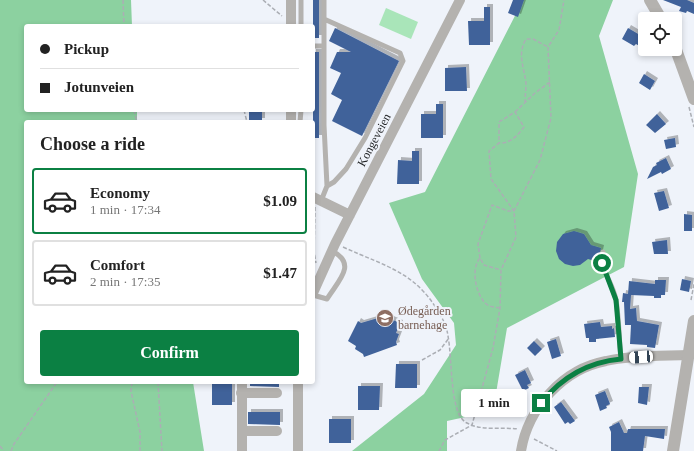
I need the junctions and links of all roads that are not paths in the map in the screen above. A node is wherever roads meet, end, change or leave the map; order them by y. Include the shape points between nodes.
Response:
1 (291, 0) edge
2 (301, 0) edge
3 (324, 0) edge
4 (460, 0) edge
5 (650, 0) edge
6 (657, 12) edge
7 (324, 19) junction
8 (294, 24) edge
9 (294, 24) edge
10 (315, 46) edge
11 (324, 46) junction
12 (678, 56) edge
13 (694, 99) edge
14 (327, 186) junction
15 (317, 199) edge
16 (350, 215) junction
17 (334, 247) junction
18 (603, 252) dead end
19 (315, 289) edge
20 (315, 295) edge
21 (694, 321) edge
22 (688, 355) junction
23 (621, 359) junction
24 (242, 384) edge
25 (298, 384) edge
26 (241, 393) junction
27 (277, 393) dead end
28 (242, 431) junction
29 (277, 431) dead end
30 (242, 451) edge
31 (298, 451) edge
32 (521, 451) edge
33 (673, 451) edge

1 - 8 street
2 - 9 lane
3 - 7 lane
4 - 16 street, Kongeveien
5 - 6 street
7 - 11 lane
7 - 14 lane via 400,53 403,61 354,157 342,174
10 - 11 lane
11 - 14 lane
12 - 13 street
14 - 15 lane
15 - 16 street
16 - 17 street, Kongeveien
17 - 19 street, Kongeveien
17 - 20 lane via 346,262 345,269 328,299
18 - 23 lane via 602,267 616,300
21 - 22 street
22 - 23 street
22 - 33 street
23 - 32 street via 590,366 564,380 541,403 526,432
24 - 26 street
25 - 31 street
26 - 27 street
26 - 28 street
28 - 29 street
28 - 30 street

